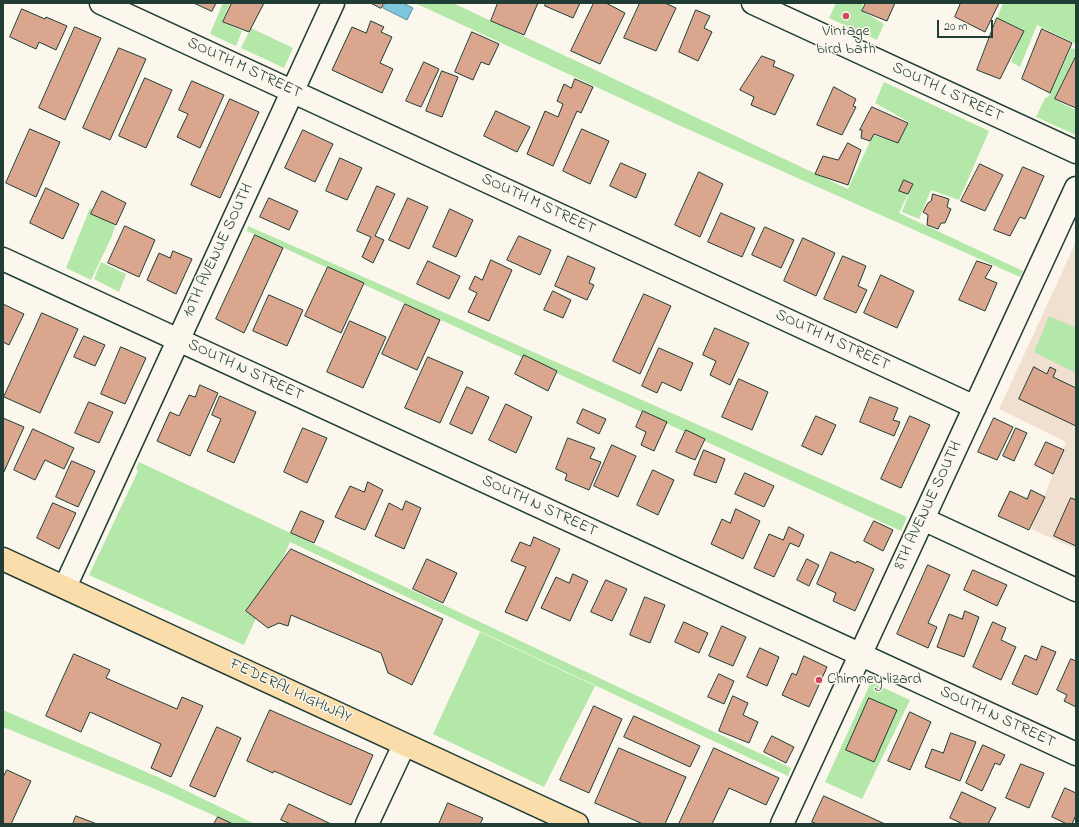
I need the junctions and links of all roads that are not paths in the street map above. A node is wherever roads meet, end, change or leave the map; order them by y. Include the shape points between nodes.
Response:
1 (101, 3) edge
2 (333, 3) edge
3 (753, 3) edge
4 (292, 92) junction
5 (1076, 152) edge
6 (1076, 188) edge
7 (3, 259) edge
8 (178, 340) junction
9 (975, 407) junction
10 (923, 519) junction
11 (3, 559) edge
12 (65, 587) junction
13 (1076, 590) edge
14 (860, 655) junction
15 (404, 744) junction
16 (1076, 754) edge
17 (367, 824) edge
18 (577, 824) edge
19 (782, 824) edge

1 - 4 street, SOUTH M STREET
2 - 4 street, 10TH AVENUE SOUTH
3 - 5 street, SOUTH L STREET
4 - 8 street, 10TH AVENUE SOUTH
4 - 9 street, SOUTH M STREET
6 - 9 street, 8TH AVENUE SOUTH
7 - 8 street, SOUTH N STREET
8 - 12 street, 10TH AVENUE SOUTH
8 - 14 street, SOUTH N STREET
9 - 10 street, 8TH AVENUE SOUTH
10 - 13 street
10 - 14 street, 8TH AVENUE SOUTH
11 - 12 main road, FEDERAL HIGHWAY
12 - 15 main road, FEDERAL HIGHWAY
14 - 16 street, SOUTH N STREET
14 - 19 street, 8TH AVENUE SOUTH
15 - 17 street
15 - 18 main road, FEDERAL HIGHWAY

